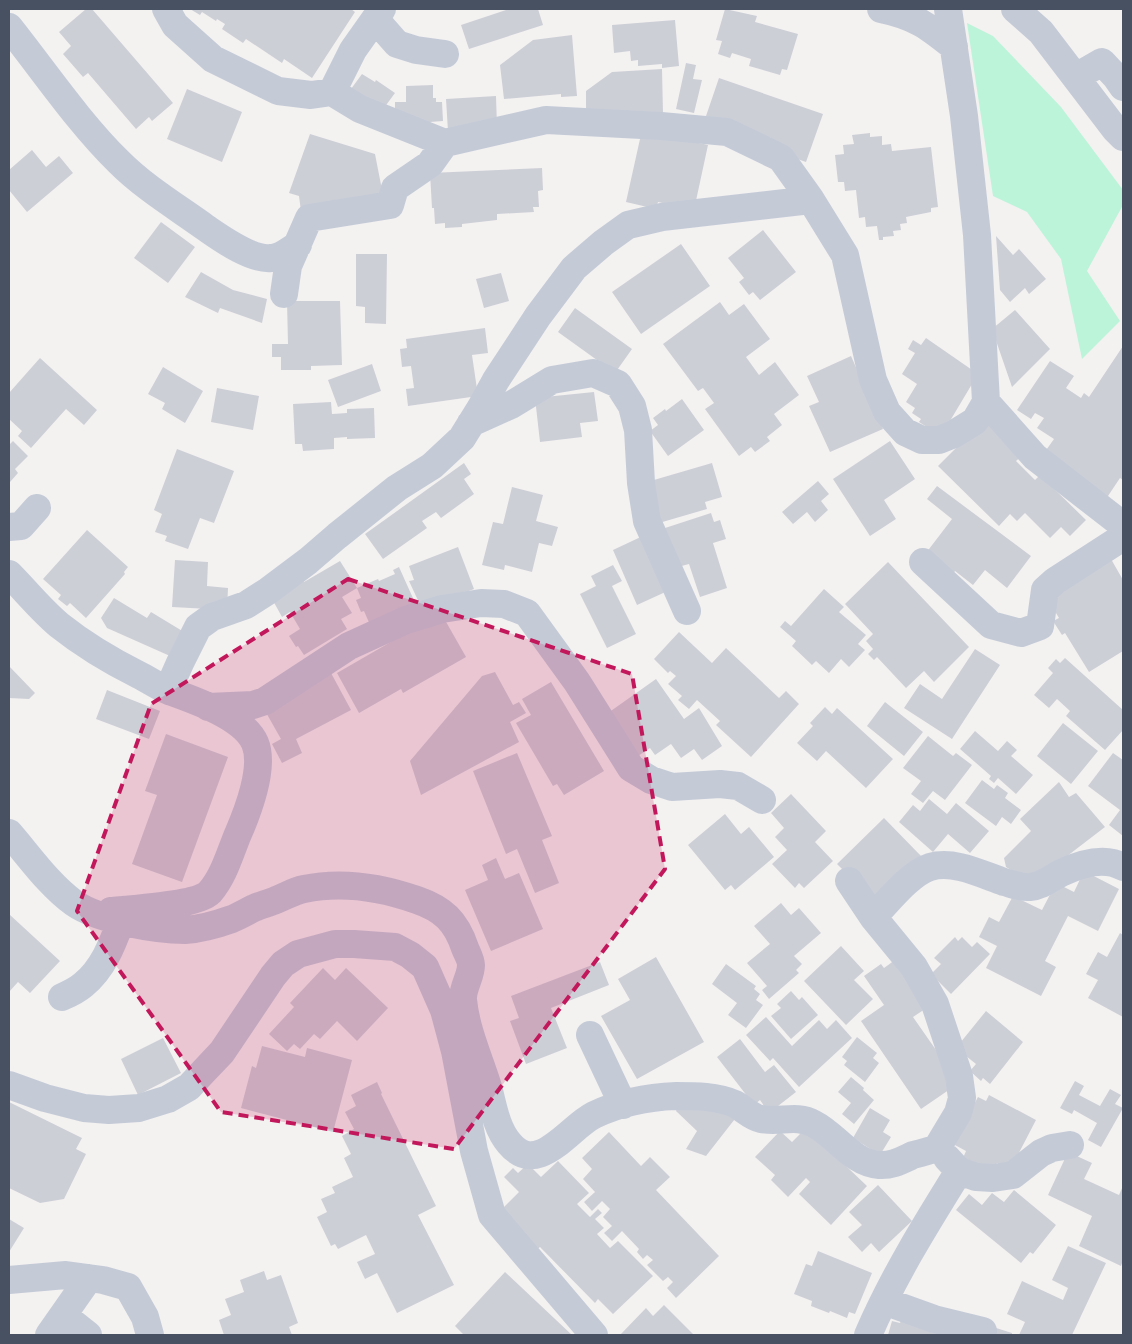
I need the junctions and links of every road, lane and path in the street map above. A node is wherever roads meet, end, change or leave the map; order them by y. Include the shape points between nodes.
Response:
1 (166, 9) edge
2 (881, 9) edge
3 (948, 9) edge
4 (1015, 9) edge
5 (378, 14) edge
6 (9, 27) edge
7 (954, 47) junction
8 (445, 54) dead end
9 (1076, 77) junction
10 (1123, 87) edge
11 (332, 92) junction
12 (1123, 137) edge
13 (445, 143) junction
14 (811, 200) junction
15 (298, 245) junction
16 (284, 294) dead end
17 (986, 402) junction
18 (471, 423) junction
19 (37, 508) dead end
20 (9, 527) edge
21 (1122, 528) edge
22 (923, 562) dead end
23 (9, 574) edge
24 (687, 610) dead end
25 (168, 690) junction
26 (208, 707) junction
27 (762, 800) dead end
28 (9, 832) edge
29 (1123, 867) edge
30 (849, 881) dead end
31 (95, 913) junction
32 (873, 918) junction
33 (121, 921) junction
34 (62, 998) dead end
35 (453, 1002) junction
36 (590, 1035) dead end
37 (9, 1085) edge
38 (623, 1105) junction
39 (1070, 1145) dead end
40 (936, 1148) junction
41 (959, 1171) junction
42 (89, 1278) junction
43 (9, 1280) edge
44 (884, 1301) junction
45 (57, 1325) edge
46 (983, 1331) dead end
47 (88, 1335) edge
48 (150, 1335) edge
49 (594, 1335) edge
50 (868, 1335) edge

1 - 11 street via 175,24 213,59 278,91 311,95
2 - 7 street via 924,23
3 - 7 street
4 - 9 street via 1041,32
5 - 8 street via 397,44
5 - 11 street via 353,50
6 - 15 street via 99,142 154,192 221,239 256,256 270,259
7 - 17 street via 977,235
9 - 10 street via 1102,62
9 - 12 street
11 - 13 street via 360,109
13 - 14 street via 546,120 727,132 781,158
13 - 15 street via 430,164 395,188 390,205 309,218
14 - 17 street via 845,256 873,380 887,412 905,432 922,440 939,440 975,421
14 - 18 street via 662,217 628,225 574,268 538,316
15 - 16 street via 288,266
17 - 21 street via 1035,457
18 - 24 street via 511,405 552,380 593,373 618,384 632,406 638,430 647,521
18 - 25 street via 462,438 432,466 397,488 308,561 246,606 212,617 198,627
19 - 20 street via 21,526
21 - 22 street via 1045,590 1040,626 1021,633 991,625
23 - 25 street via 58,624 102,656
25 - 26 street
26 - 27 street via 253,705 266,701 349,646 406,620 481,603 504,604 527,613 577,682 631,768 672,787 738,786
26 - 31 street via 246,730 255,743 257,758 256,784 248,811 218,882 209,894 196,900
28 - 31 street via 52,883 75,904
29 - 32 street via 1094,862 1029,887 965,869 930,867 918,873
30 - 32 street
31 - 33 street
32 - 40 street via 914,967 935,1004 959,1076 962,1098 958,1113
33 - 34 street via 99,969 82,986
33 - 35 street via 186,930 234,918 299,890 330,884 377,888 415,899 446,914 460,934 471,964
35 - 37 street via 425,967 395,947 335,944 298,954 283,964 222,1052 189,1087 168,1099 139,1108 100,1110 76,1106
35 - 38 street via 468,1029 498,1124 507,1142 522,1154 537,1155 551,1150 592,1116
35 - 49 street via 454,1051 474,1151 492,1215
36 - 38 street
38 - 40 street via 660,1097 717,1098 758,1119 802,1118 822,1128 833,1140 874,1165 896,1163
39 - 41 street via 1041,1153 1013,1175 976,1177
40 - 41 street
41 - 44 street via 920,1233
42 - 43 street via 66,1275
42 - 45 street
42 - 48 street via 128,1286 145,1317
44 - 46 street via 934,1319
44 - 50 street
45 - 47 street

